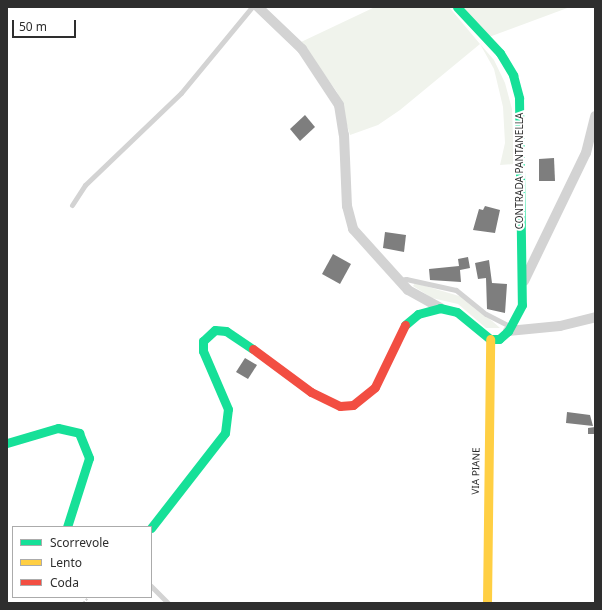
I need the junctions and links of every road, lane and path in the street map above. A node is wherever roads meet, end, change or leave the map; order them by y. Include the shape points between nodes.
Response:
1 (252, 7) edge
2 (258, 7) edge
3 (457, 7) edge
4 (595, 116) edge
5 (72, 206) dead end
6 (398, 281) junction
7 (524, 281) junction
8 (440, 308) junction
9 (595, 317) edge
10 (510, 329) junction
11 (490, 339) junction
12 (7, 443) edge
13 (67, 526) edge
14 (152, 527) edge
15 (152, 587) edge
16 (168, 603) edge
17 (487, 603) edge

1 - 5 lane via 181,93 85,186
2 - 6 street via 302,49 339,105 344,135 347,206 353,229
3 - 7 street, CONTRADA PANTANELLA via 500,53 513,75 519,98
4 - 7 street via 586,153
6 - 8 street
6 - 10 lane via 406,279 456,290
7 - 10 street, CONTRADA PANTANELLA via 522,304
8 - 11 street via 468,318
8 - 14 street via 418,314 406,322 375,387 352,405 340,406 326,402 226,330 209,335 203,341 202,351 228,409 225,433
9 - 10 street via 560,326
10 - 11 street
11 - 17 street, VIA PIANE
12 - 13 street via 58,428 79,433 86,444 89,458
15 - 16 lane

